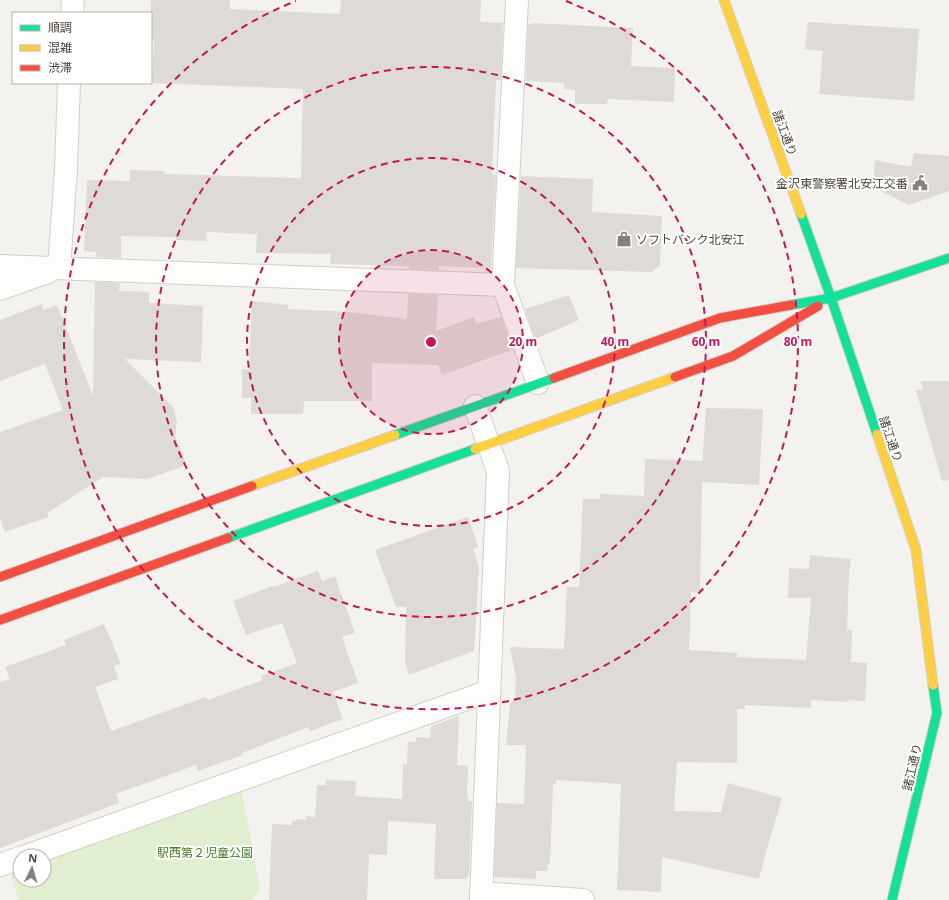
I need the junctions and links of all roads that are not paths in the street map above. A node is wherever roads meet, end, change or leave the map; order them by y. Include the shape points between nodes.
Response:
1 (72, 0) edge
2 (517, 0) edge
3 (724, 0) edge
4 (72, 12) edge
5 (69, 84) edge
6 (949, 258) edge
7 (0, 266) edge
8 (59, 268) junction
9 (503, 286) junction
10 (0, 289) edge
11 (831, 298) junction
12 (538, 383) junction
13 (476, 406) junction
14 (489, 444) junction
15 (0, 577) edge
16 (0, 620) edge
17 (489, 691) junction
18 (48, 848) edge
19 (12, 861) edge
20 (0, 865) edge
21 (481, 897) edge
22 (583, 900) edge
23 (892, 900) edge

1 - 4 street
2 - 9 street
3 - 11 street, 諸江通り
5 - 8 street
6 - 11 street
7 - 8 street
8 - 9 street
8 - 10 street
9 - 12 street
11 - 12 street via 720,318
11 - 14 street via 733,356
11 - 23 street, 諸江通り via 916,550 937,713
12 - 13 street
13 - 14 street
13 - 15 street
14 - 16 street
14 - 17 street via 498,471
17 - 18 street
17 - 21 street
19 - 20 street
21 - 22 street

